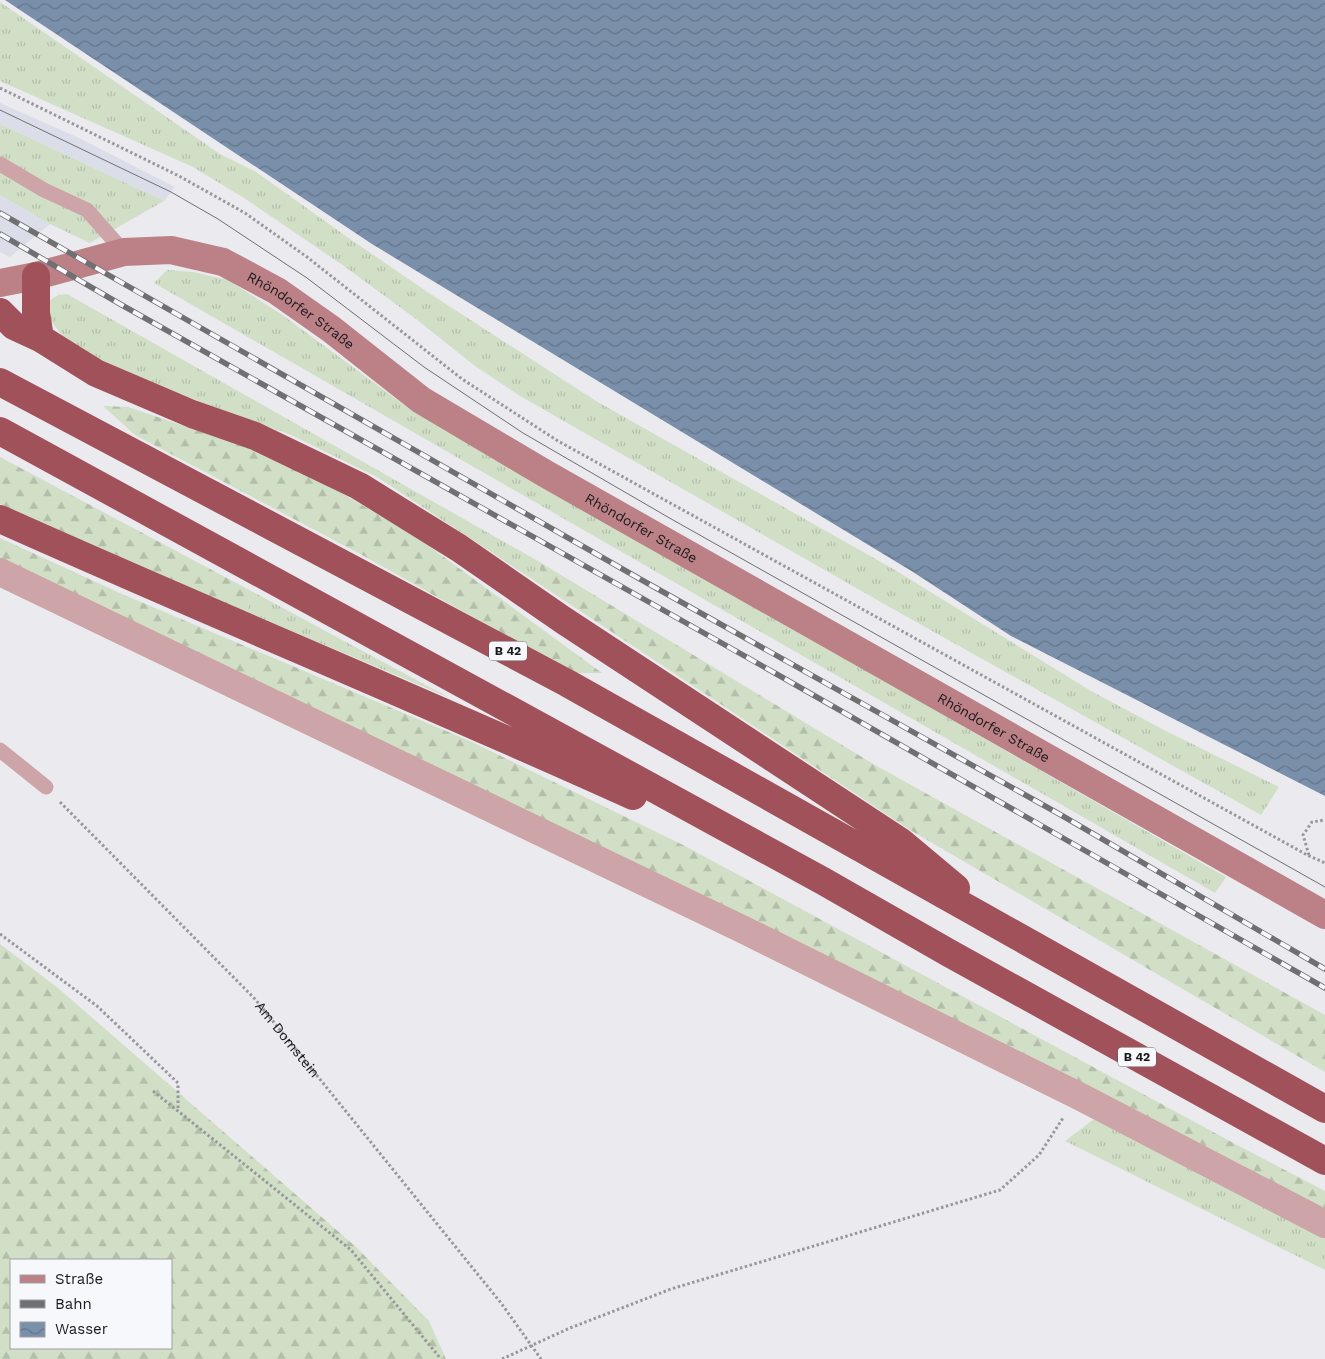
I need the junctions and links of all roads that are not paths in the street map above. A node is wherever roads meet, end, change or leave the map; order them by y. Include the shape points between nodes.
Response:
1 (0, 164) edge
2 (124, 252) junction
3 (36, 276) junction
4 (0, 283) edge
5 (0, 312) edge
6 (40, 338) junction
7 (0, 382) edge
8 (0, 431) edge
9 (0, 519) edge
10 (0, 572) edge
11 (0, 750) edge
12 (46, 787) road end
13 (823, 881) junction
14 (1325, 914) edge
15 (1009, 932) junction
16 (1325, 1109) edge
17 (1325, 1161) edge
18 (1325, 1224) edge

1 - 2 lane via 87,210
2 - 3 street, Rhöndorfer Straße
2 - 14 street, Rhöndorfer Straße via 171,250 224,262 277,291 332,329 421,400 537,469
3 - 4 street, Rhöndorfer Straße
3 - 6 highway
5 - 6 highway, B 42 via 14,326
6 - 15 highway, B 42 via 96,373 192,414 255,436 359,486 459,548 901,842
7 - 15 highway, B 42 via 567,683
8 - 13 highway, B 42
9 - 13 highway via 480,727
10 - 18 street via 744,930 1080,1096
11 - 12 lane
13 - 17 highway, B 42
15 - 16 highway, B 42

